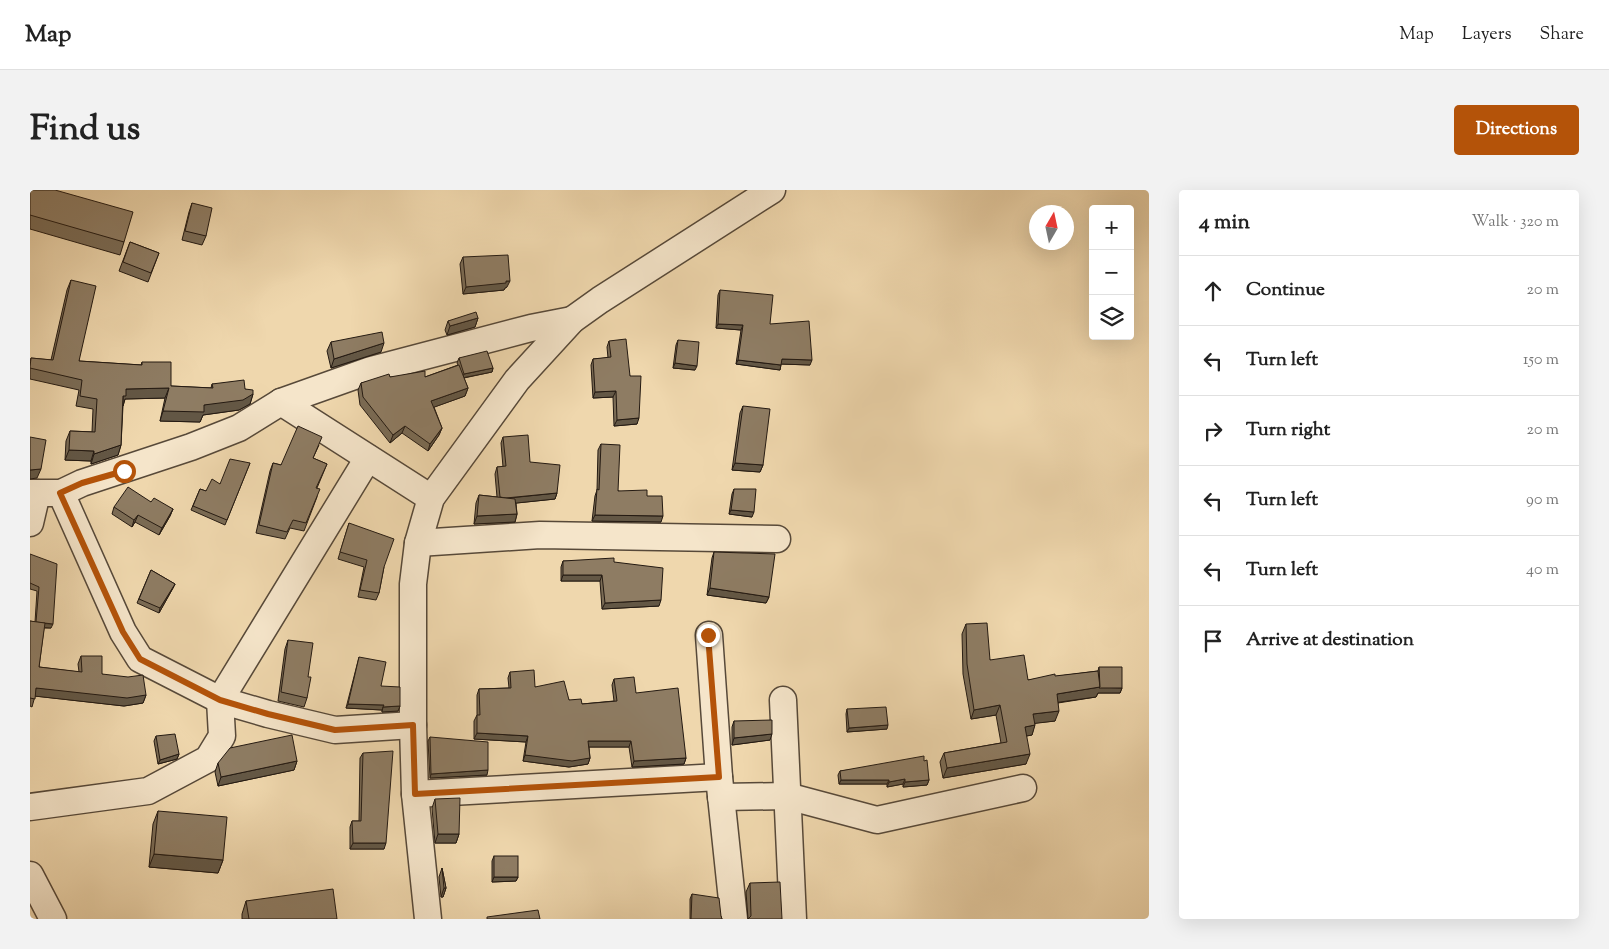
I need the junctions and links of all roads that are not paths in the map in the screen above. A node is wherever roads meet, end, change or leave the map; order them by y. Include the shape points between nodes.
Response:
1 (772, 190) edge
2 (572, 320) junction
3 (281, 402) junction
4 (368, 458) junction
5 (42, 493) edge
6 (431, 498) junction
7 (30, 523) edge
8 (776, 539) dead end
9 (418, 543) junction
10 (708, 635) dead end
11 (220, 700) junction
12 (783, 700) dead end
13 (413, 725) junction
14 (720, 787) junction
15 (1022, 788) dead end
16 (415, 794) junction
17 (787, 796) junction
18 (30, 807) edge
19 (30, 875) edge
20 (44, 913) edge
21 (428, 919) edge
22 (734, 919) edge
23 (792, 919) edge

1 - 2 street
2 - 3 street via 371,370
2 - 6 street via 517,380
3 - 4 street
3 - 5 street via 239,428 166,456
4 - 6 street
4 - 11 street
5 - 7 street
5 - 11 street via 140,659
6 - 9 street
8 - 9 street via 540,535
9 - 13 street via 413,584
10 - 14 street
11 - 13 street via 335,730
11 - 18 street via 222,736 208,759 148,791
12 - 17 street
13 - 16 street
14 - 16 street
14 - 17 street
14 - 22 street
15 - 17 street via 877,820
16 - 21 street
17 - 23 street
19 - 20 street

